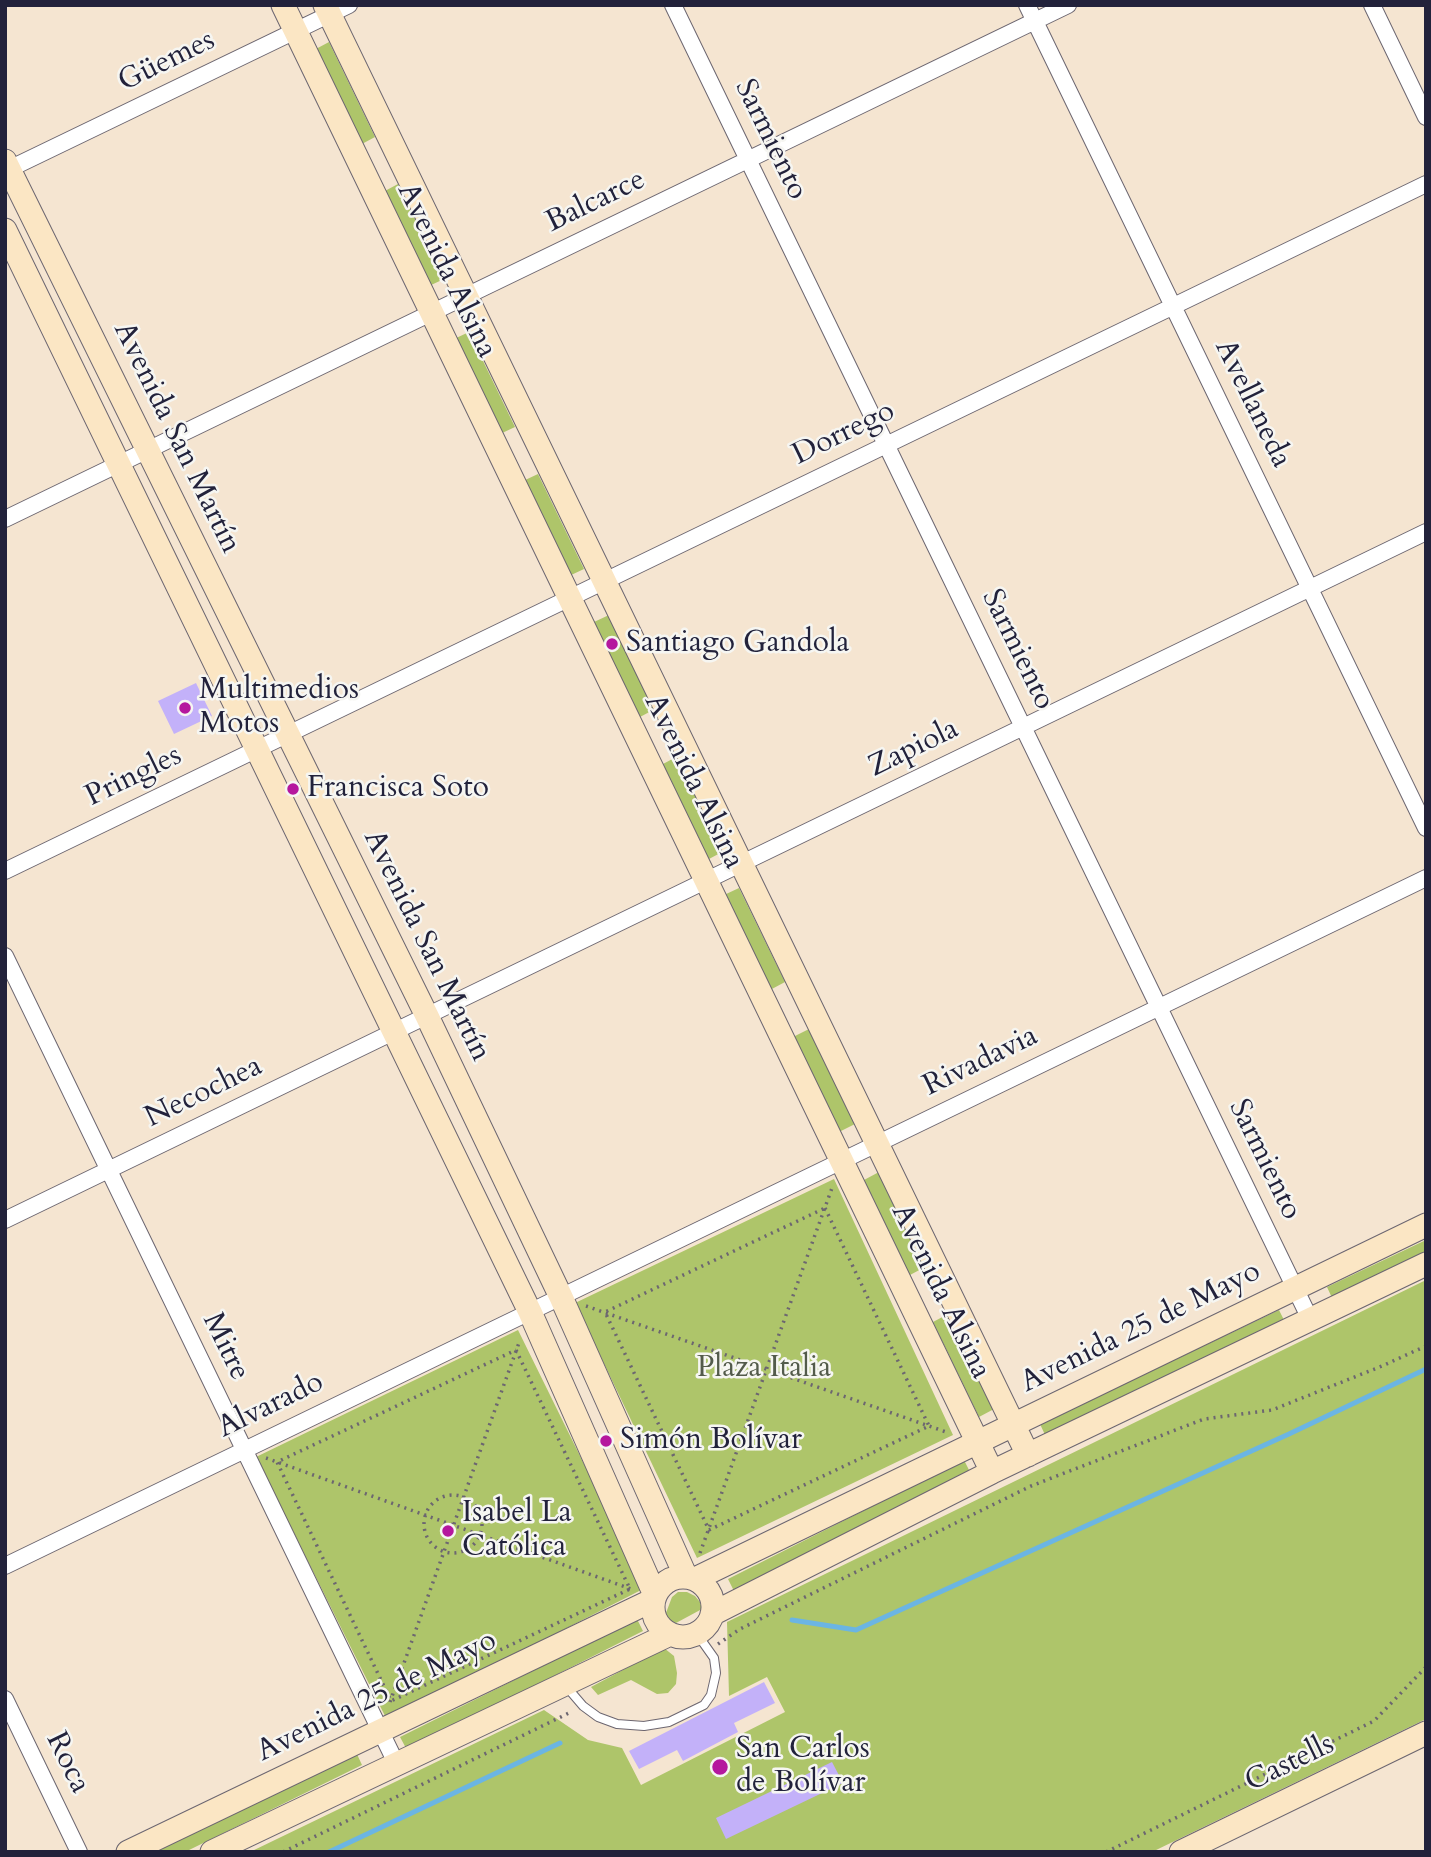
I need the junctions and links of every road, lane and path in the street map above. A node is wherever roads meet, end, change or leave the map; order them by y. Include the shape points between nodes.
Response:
1 (283, 5) edge
2 (673, 5) edge
3 (1027, 5) edge
4 (1068, 5) edge
5 (1372, 5) edge
6 (334, 9) edge
7 (1035, 22) junction
8 (295, 31) junction
9 (1426, 117) edge
10 (748, 160) junction
11 (7, 167) edge
12 (1426, 184) edge
13 (5, 230) edge
14 (466, 296) junction
15 (1173, 306) junction
16 (431, 313) junction
17 (886, 445) junction
18 (148, 450) junction
19 (119, 464) junction
20 (5, 519) edge
21 (1426, 532) edge
22 (604, 581) junction
23 (1310, 588) junction
24 (569, 598) junction
25 (1023, 727) junction
26 (286, 735) junction
27 (257, 749) junction
28 (1426, 828) edge
29 (741, 864) junction
30 (5, 871) edge
31 (1426, 878) edge
32 (706, 881) junction
33 (5, 956) edge
34 (1159, 1007) junction
35 (427, 1016) junction
36 (394, 1032) junction
37 (877, 1144) junction
38 (841, 1161) junction
39 (109, 1170) junction
40 (825, 1208) junction
41 (5, 1220) edge
42 (1426, 1225) edge
43 (1426, 1264) edge
44 (1294, 1288) junction
45 (561, 1297) junction
46 (530, 1312) junction
47 (605, 1312) junction
48 (1310, 1319) junction
49 (1426, 1346) edge
50 (516, 1350) junction
51 (767, 1369) junction
52 (1013, 1425) junction
53 (929, 1426) junction
54 (978, 1443) junction
55 (244, 1451) junction
56 (1028, 1455) junction
57 (277, 1462) junction
58 (992, 1472) junction
59 (464, 1498) junction
60 (426, 1516) junction
61 (454, 1525) junction
62 (709, 1530) junction
63 (480, 1535) junction
64 (444, 1552) junction
65 (5, 1566) edge
66 (691, 1578) junction
67 (630, 1589) junction
68 (654, 1597) junction
69 (712, 1614) junction
70 (670, 1634) junction
71 (703, 1642) junction
72 (1426, 1668) edge
73 (564, 1683) junction
74 (5, 1699) edge
75 (391, 1701) junction
76 (583, 1706) junction
77 (380, 1731) junction
78 (1426, 1733) edge
79 (396, 1763) junction
80 (79, 1852) edge
81 (128, 1852) edge
82 (212, 1852) edge
83 (283, 1852) edge
84 (1106, 1852) edge
85 (1181, 1852) edge

1 - 8 street, Avenida Alsina
2 - 10 street, Sarmiento
3 - 7 street, Avellaneda
4 - 7 street, Balcarce
5 - 9 street
6 - 8 street, Güemes
6 - 14 street, Avenida Alsina
7 - 10 street, Balcarce
7 - 15 street, Avellaneda
8 - 11 street, Güemes
8 - 16 street, Avenida Alsina
10 - 14 street, Balcarce
10 - 17 street, Sarmiento
11 - 18 street, Avenida San Martín
12 - 15 street, Dorrego
13 - 19 street
14 - 16 street, Balcarce
14 - 22 street, Avenida Alsina
15 - 17 street, Dorrego
15 - 23 street, Avellaneda
16 - 18 street, Balcarce
16 - 24 street, Avenida Alsina
17 - 22 street, Dorrego
17 - 25 street, Sarmiento
18 - 19 street, Balcarce
18 - 26 street, Avenida San Martín
19 - 20 street, Balcarce
19 - 27 street
21 - 23 street, Zapiola
22 - 24 street, Dorrego
22 - 29 street, Avenida Alsina
23 - 25 street, Zapiola
23 - 28 street, Avellaneda
24 - 26 street, Dorrego
24 - 32 street, Avenida Alsina
25 - 29 street, Zapiola
25 - 34 street, Sarmiento
26 - 27 street, Pringles
26 - 35 street, Avenida San Martín
27 - 30 street, Pringles
27 - 36 street
29 - 32 street, Zapiola
29 - 37 street, Avenida Alsina
31 - 34 street, Rivadavia
32 - 35 street, Zapiola
32 - 38 street, Avenida Alsina
33 - 39 street, Mitre
34 - 37 street, Rivadavia
34 - 44 street, Sarmiento
35 - 36 street, Necochea
35 - 45 street, Avenida San Martín
36 - 39 street, Necochea
36 - 46 street
37 - 38 street, Rivadavia
37 - 52 street, Avenida Alsina
38 - 40 path
38 - 45 street, Rivadavia
38 - 54 street, Avenida Alsina
39 - 41 street, Necochea
39 - 55 street, Mitre
40 - 47 path
40 - 51 path
40 - 53 path
42 - 44 street, Avenida 25 de Mayo
43 - 48 street
44 - 48 street, Sarmiento
44 - 52 street, Avenida 25 de Mayo
45 - 46 street, Alvarado
45 - 47 path
45 - 66 street, Avenida San Martín
46 - 50 path
46 - 55 street, Alvarado
46 - 68 street
47 - 51 path
47 - 62 path
48 - 56 street
49 - 71 path via 1272,1410 1204,1419 1031,1486 740,1629
50 - 57 path
50 - 59 path
50 - 67 path
51 - 53 path
51 - 62 path
52 - 54 street, Avenida 25 de Mayo
52 - 56 street, Avenida Alsina
53 - 54 path
53 - 62 path
54 - 58 street, Avenida Alsina
54 - 66 street, Avenida 25 de Mayo
55 - 57 path
55 - 65 street, Alvarado
55 - 77 street, Mitre
56 - 58 street
57 - 60 path
57 - 75 path
58 - 69 street
59 - 60 path via 441,1498
59 - 61 path
59 - 63 path via 480,1513
60 - 61 path
60 - 64 path via 429,1539
61 - 63 path
61 - 64 path
62 - 66 path
63 - 64 path via 463,1552
63 - 67 path
64 - 75 path
66 - 68 street via 671,1579
66 - 69 street via 706,1588
67 - 68 path
67 - 75 path
68 - 70 street via 653,1614
68 - 77 street, Avenida 25 de Mayo
69 - 71 street
70 - 71 street
70 - 73 street
71 - 76 lane via 714,1658 716,1673 704,1705 644,1726 617,1724
72 - 84 path via 1374,1721
73 - 76 lane
73 - 79 street
74 - 80 street, Roca
75 - 77 path
76 - 83 path
77 - 79 street, Mitre
77 - 81 street, Avenida 25 de Mayo
78 - 85 street, Castells
79 - 82 street

